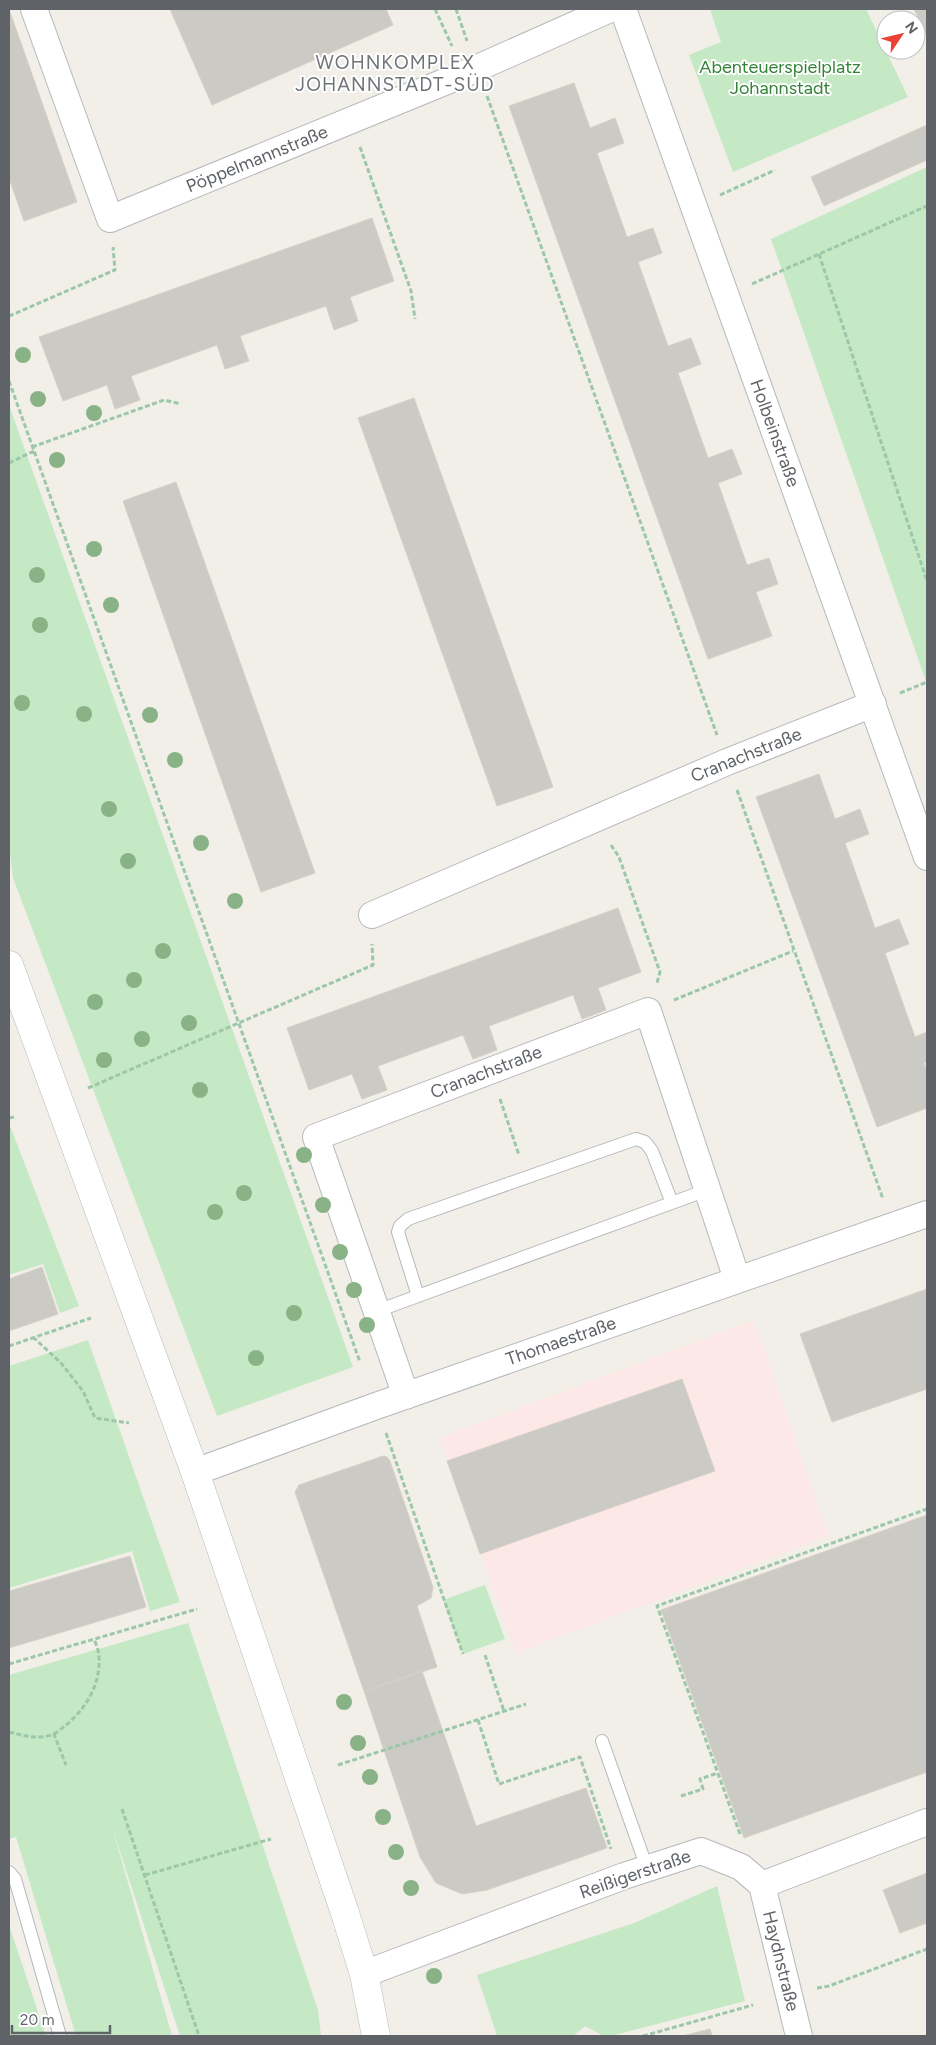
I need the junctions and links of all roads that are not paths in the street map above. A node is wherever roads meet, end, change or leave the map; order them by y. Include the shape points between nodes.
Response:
1 (34, 9) edge
2 (610, 9) edge
3 (623, 9) edge
4 (873, 704) junction
5 (927, 857) edge
6 (372, 915) road end
7 (9, 965) edge
8 (707, 1190) junction
9 (672, 1203) junction
10 (927, 1214) edge
11 (737, 1279) junction
12 (418, 1296) junction
13 (377, 1310) junction
14 (406, 1396) junction
15 (195, 1472) junction
16 (602, 1740) dead end
17 (927, 1822) edge
18 (9, 1872) edge
19 (631, 1874) junction
20 (762, 1885) junction
21 (364, 1974) junction
22 (60, 2036) edge
23 (376, 2036) edge
24 (799, 2036) edge

1 - 2 street, Pöppelmannstraße via 110,219 471,71
3 - 4 street, Holbeinstraße
4 - 5 street, Holbeinstraße
4 - 6 street, Cranachstraße via 727,762
7 - 15 main road
8 - 9 lane
8 - 11 street
8 - 13 street, Cranachstraße via 648,1011 316,1137
9 - 12 lane
9 - 12 lane via 652,1151 636,1139 403,1222 398,1232 399,1239
10 - 11 street, Thomaestraße
11 - 14 street, Thomaestraße
12 - 13 lane
13 - 14 street, Cranachstraße
14 - 15 street, Thomaestraße
15 - 21 main road
16 - 19 lane
17 - 20 street
18 - 22 lane via 15,1879
19 - 20 street, Reißigerstraße via 701,1851 741,1867
19 - 21 street, Reißigerstraße
20 - 24 street, Haydnstraße
21 - 23 main road

